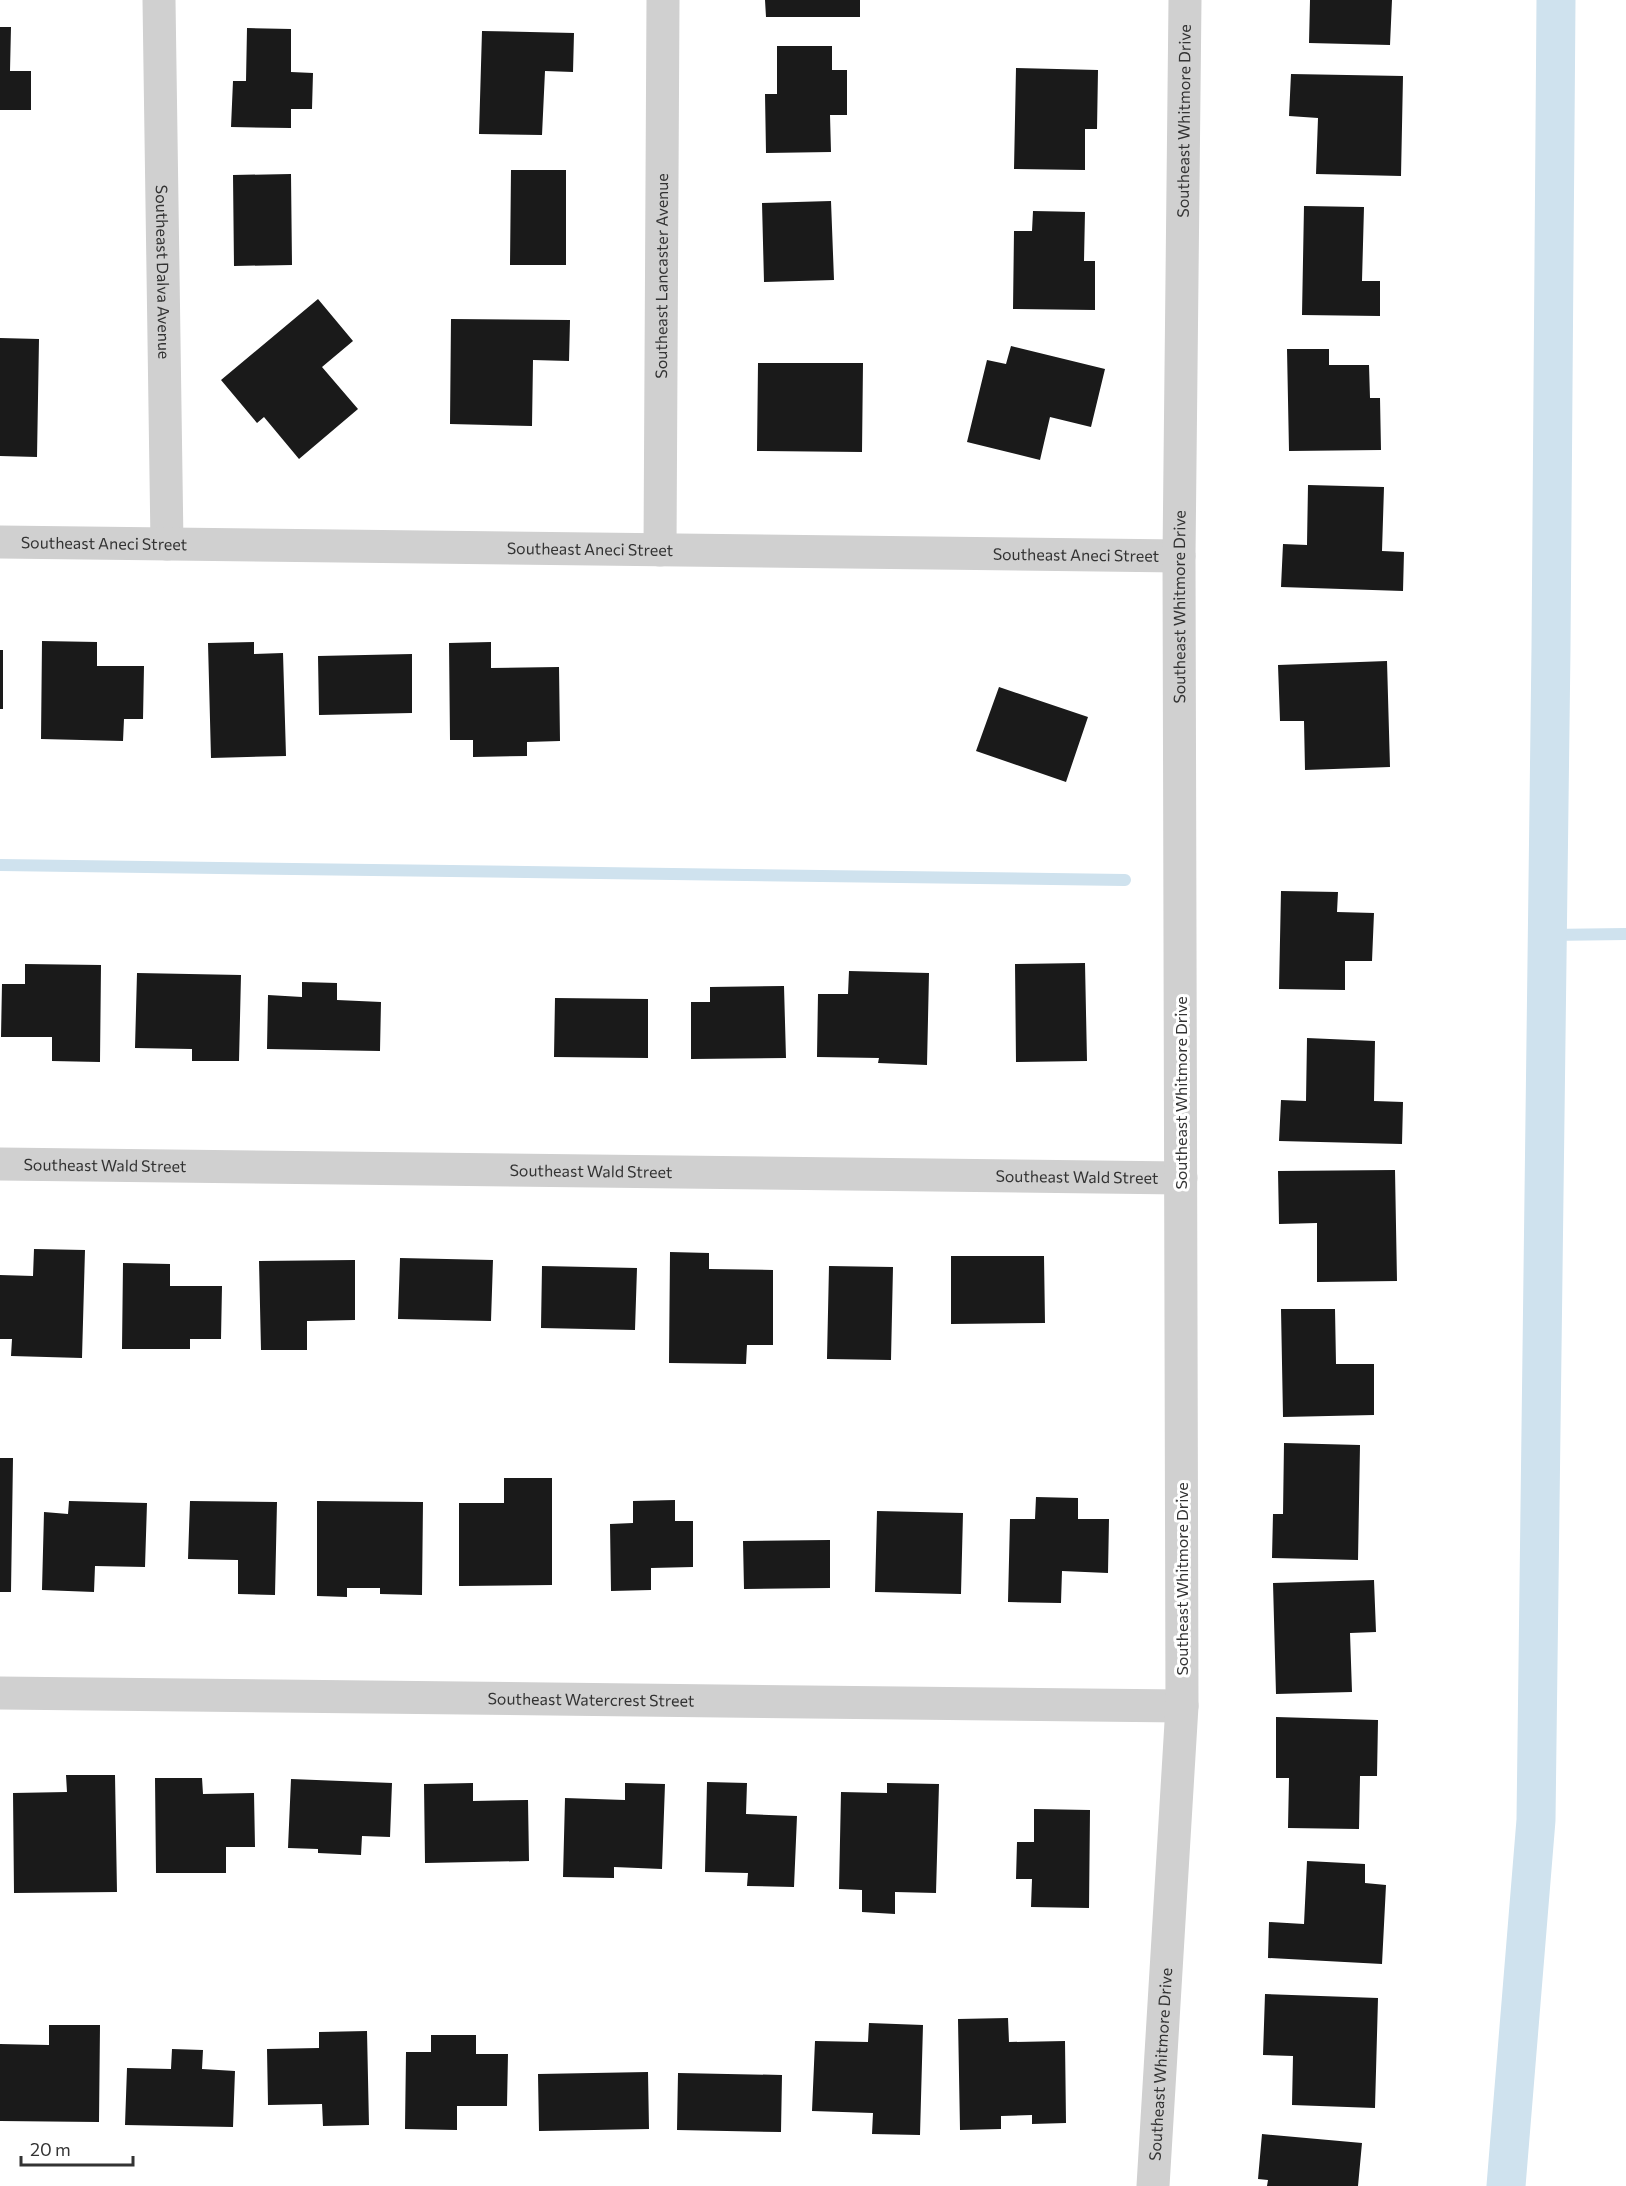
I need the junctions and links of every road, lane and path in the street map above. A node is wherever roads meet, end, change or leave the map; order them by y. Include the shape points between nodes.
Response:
1 (159, 0) edge
2 (663, 0) edge
3 (1185, 0) edge
4 (0, 542) edge
5 (167, 544) junction
6 (660, 550) junction
7 (1179, 556) junction
8 (0, 1164) edge
9 (1181, 1178) junction
10 (0, 1693) edge
11 (1182, 1706) junction
12 (1153, 2186) edge

1 - 5 street, Southeast Dalva Avenue
2 - 6 street, Southeast Lancaster Avenue
3 - 7 street, Southeast Whitmore Drive
4 - 5 street, Southeast Aneci Street
5 - 6 street, Southeast Aneci Street
6 - 7 street, Southeast Aneci Street
7 - 9 street, Southeast Whitmore Drive
8 - 9 street, Southeast Wald Street
9 - 11 street, Southeast Whitmore Drive
10 - 11 street, Southeast Watercrest Street
11 - 12 street, Southeast Whitmore Drive

